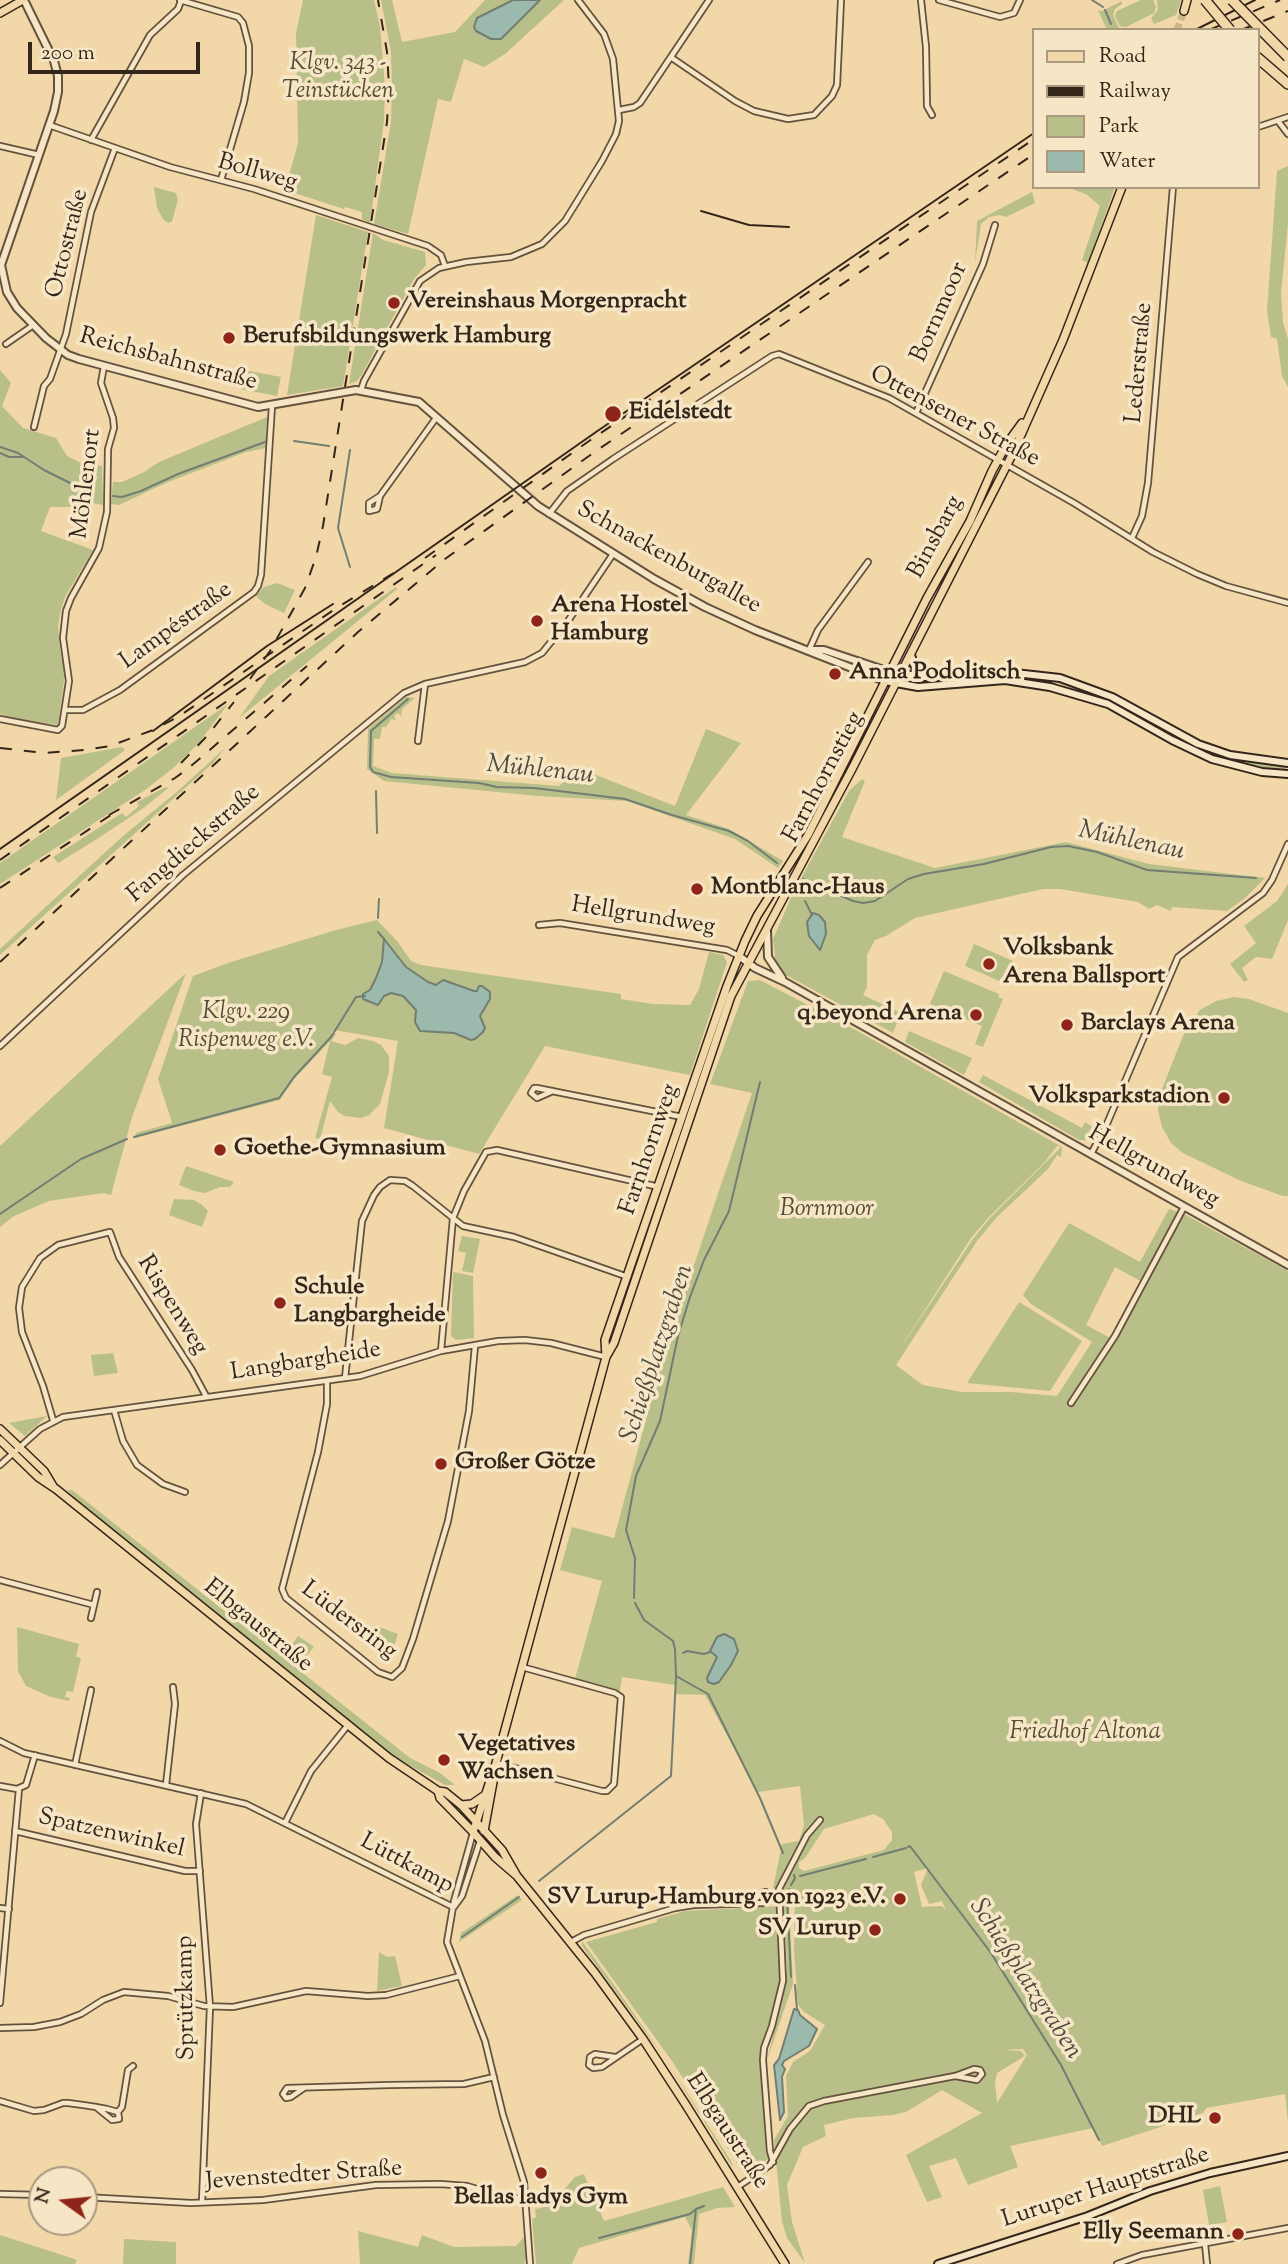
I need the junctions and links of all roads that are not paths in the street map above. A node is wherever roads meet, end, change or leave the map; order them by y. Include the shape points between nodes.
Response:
1 (23, 0) edge
2 (181, 0) edge
3 (578, 0) edge
4 (709, 0) edge
5 (841, 0) edge
6 (921, 0) edge
7 (939, 0) edge
8 (1020, 0) edge
9 (1187, 0) edge
10 (1205, 0) edge
11 (1232, 0) edge
12 (1184, 11) tunnel mouth
13 (0, 13) edge
14 (1228, 28) edge
15 (1260, 28) edge
16 (1260, 28) edge
17 (1288, 57) edge
18 (672, 58) junction
19 (1260, 60) edge
20 (1288, 83) edge
21 (619, 110) junction
22 (932, 115) dead end
23 (1288, 117) edge
24 (1277, 120) junction
25 (49, 125) junction
26 (1260, 126) edge
27 (1288, 134) edge
28 (91, 140) junction
29 (0, 146) edge
30 (115, 148) junction
31 (39, 155) junction
32 (221, 180) junction
33 (1121, 189) edge
34 (1173, 189) edge
35 (995, 225) dead end
36 (1, 265) edge
37 (445, 266) junction
38 (32, 326) junction
39 (6, 344) dead end
40 (60, 350) junction
41 (104, 366) junction
42 (362, 390) junction
43 (272, 406) junction
44 (916, 413) junction
45 (1029, 415) junction
46 (437, 417) junction
47 (34, 427) dead end
48 (998, 460) junction
49 (1007, 465) junction
50 (380, 496) dead end
51 (549, 514) junction
52 (1132, 538) junction
53 (613, 554) junction
54 (868, 562) dead end
55 (1288, 603) edge
56 (810, 650) junction
57 (911, 655) junction
58 (890, 672) junction
59 (901, 675) junction
60 (925, 677) junction
61 (885, 681) junction
62 (425, 684) junction
63 (896, 685) junction
64 (65, 710) junction
65 (0, 719) edge
66 (418, 741) dead end
67 (1288, 763) edge
68 (1288, 774) edge
69 (1288, 845) edge
70 (539, 925) dead end
71 (767, 925) junction
72 (739, 956) junction
73 (747, 962) junction
74 (785, 982) junction
75 (0, 1046) edge
76 (553, 1091) dead end
77 (683, 1118) junction
78 (1091, 1154) junction
79 (659, 1187) junction
80 (1184, 1207) junction
81 (453, 1218) junction
82 (1288, 1265) edge
83 (628, 1277) junction
84 (475, 1346) junction
85 (441, 1351) junction
86 (606, 1357) junction
87 (345, 1378) junction
88 (327, 1381) junction
89 (206, 1396) junction
90 (1070, 1403) dead end
91 (114, 1410) junction
92 (53, 1420) junction
93 (0, 1429) edge
94 (0, 1440) edge
95 (16, 1450) junction
96 (0, 1465) edge
97 (185, 1492) dead end
98 (0, 1580) edge
99 (97, 1592) dead end
100 (93, 1605) junction
101 (91, 1618) dead end
102 (522, 1667) junction
103 (173, 1687) dead end
104 (91, 1690) dead end
105 (348, 1725) junction
106 (0, 1741) edge
107 (35, 1755) junction
108 (496, 1763) junction
109 (75, 1765) junction
110 (166, 1785) junction
111 (0, 1786) edge
112 (19, 1789) junction
113 (438, 1791) junction
114 (201, 1793) junction
115 (485, 1795) junction
116 (461, 1805) junction
117 (820, 1820) dead end
118 (477, 1821) junction
119 (285, 1823) junction
120 (484, 1829) junction
121 (15, 1831) junction
122 (473, 1832) junction
123 (480, 1840) junction
124 (200, 1871) junction
125 (517, 1876) junction
126 (769, 1897) junction
127 (779, 1897) junction
128 (750, 1903) junction
129 (453, 1907) junction
130 (0, 1908) edge
131 (9, 1909) junction
132 (570, 1942) junction
133 (460, 1976) junction
134 (0, 2003) edge
135 (210, 2007) junction
136 (0, 2028) edge
137 (643, 2039) junction
138 (615, 2057) junction
139 (133, 2066) dead end
140 (494, 2077) junction
141 (954, 2077) junction
142 (304, 2088) dead end
143 (0, 2101) edge
144 (96, 2107) junction
145 (118, 2112) junction
146 (1288, 2157) edge
147 (773, 2162) junction
148 (739, 2186) junction
149 (0, 2194) edge
150 (28, 2195) edge
151 (98, 2198) edge
152 (526, 2200) junction
153 (202, 2202) junction
154 (1288, 2228) edge
155 (1205, 2244) junction
156 (775, 2246) junction
157 (530, 2264) edge
158 (785, 2264) edge
159 (791, 2264) edge
160 (938, 2264) edge
161 (1117, 2264) edge
162 (1206, 2264) edge

1 - 13 main road
1 - 25 street, Reichsbahnstraße via 58,76
2 - 28 street via 149,36
2 - 32 street via 238,17 249,46 244,102
3 - 21 street via 610,47
4 - 18 street
5 - 18 street via 836,85 814,115 788,120 754,111
6 - 22 street via 927,106
7 - 8 street via 1000,18 1014,13
9 - 12 main road
10 - 14 highway, bridge
11 - 16 highway, bridge
15 - 17 highway, bridge
18 - 21 street via 640,103
19 - 20 highway
21 - 37 street via 616,134 574,208 552,236 511,257
23 - 24 street
24 - 26 street
24 - 27 street
25 - 28 street, Bollweg
25 - 31 street, Reichsbahnstraße
28 - 30 street, Bollweg
29 - 31 street
30 - 32 street, Bollweg
30 - 40 street, Ottostraße via 91,212
31 - 36 street, Reichsbahnstraße
32 - 37 street, Bollweg via 428,246 441,255
33 - 45 main road, Binsbarg
34 - 52 street, Lederstraße via 1148,483
35 - 44 street, Bornmoor via 983,264
36 - 38 street, Reichsbahnstraße via 7,292
37 - 42 street via 416,284
38 - 39 street
38 - 40 street, Reichsbahnstraße
40 - 41 street, Reichsbahnstraße
40 - 47 street, Ottostraße via 44,386
41 - 43 street, Reichsbahnstraße via 258,407
41 - 64 street, Möhlenort via 101,383 114,424 108,449 107,512 99,548 66,611 63,638 69,681
42 - 43 street, Reichsbahnstraße
42 - 46 street, Reichsbahnstraße via 419,402
43 - 64 street, Lampéstraße via 266,518 254,592 120,691 83,710
44 - 48 street, Ottensener Straße
44 - 51 street, Ottensener Straße via 779,354 613,458 567,491
45 - 48 main road, Binsbarg
45 - 49 main road, Binsbarg
46 - 50 street
46 - 51 street, Reichsbahnstraße
48 - 49 street, Ottensener Straße
48 - 58 main road, Binsbarg
49 - 52 street, Ottensener Straße
49 - 57 main road, Binsbarg
51 - 53 street, Schnackenburgallee
52 - 55 street, Ottensener Straße via 1212,581
53 - 56 street, Schnackenburgallee via 705,607 781,642
53 - 62 street, Fangdieckstraße via 557,636 535,657
54 - 56 street via 818,630
56 - 58 street, Schnackenburgallee via 824,650
56 - 61 street, Schnackenburgallee
57 - 59 main road, Binsbarg
57 - 60 street
58 - 59 street, Schnackenburgallee
58 - 61 main road, Binsbarg
59 - 60 street, Schnackenburgallee
59 - 63 main road, Binsbarg
60 - 67 street, Schnackenburgallee via 1015,673 1060,678 1112,697 1198,744 1230,755
61 - 63 street, Schnackenburgallee
61 - 72 main road, Farnhornstieg via 808,835 757,916
62 - 66 street
62 - 75 street, Fangdieckstraße via 404,693 191,868
63 - 68 street, Schnackenburgallee via 1006,680 1043,685 1108,704 1212,759
63 - 71 main road, Farnhornstieg
64 - 65 street, Möhlenort via 58,730
69 - 78 street via 1263,893 1178,957
70 - 72 street, Hellgrundweg via 569,925 727,950
71 - 73 main road, Farnhornstieg
71 - 74 street via 768,957
72 - 73 street, Hellgrundweg
72 - 77 main road, Farnhornweg
73 - 74 street, Hellgrundweg
73 - 86 main road, Farnhornweg via 723,1017
74 - 78 street, Hellgrundweg
76 - 77 street
77 - 79 main road, Farnhornweg
78 - 80 street, Hellgrundweg
79 - 81 street via 490,1150
79 - 83 main road, Farnhornweg
80 - 82 street, Hellgrundweg
80 - 90 street via 1115,1336
81 - 83 street via 463,1226 514,1237
81 - 85 street
81 - 87 street via 405,1181 386,1182 374,1195 359,1235
83 - 86 main road, Farnhornweg via 606,1340
84 - 85 street, Langbargheide
84 - 86 street, Langbargheide via 511,1340 538,1342
84 - 88 street, Lüdersring via 468,1418 445,1534 413,1639 402,1668 392,1677 359,1657 286,1598 282,1589 318,1452
85 - 87 street, Langbargheide
86 - 102 main road, Farnhornweg
87 - 88 street, Langbargheide
88 - 89 street, Langbargheide
89 - 91 street, Langbargheide
89 - 92 street, Rispenweg via 119,1257 110,1233 58,1245 40,1258 23,1287 19,1308 22,1332
91 - 92 street, Langbargheide
91 - 97 street via 122,1441 137,1465 163,1484
92 - 95 street, Langbargheide
93 - 95 main road, Elbgaustraße
94 - 95 main road, Elbgaustraße
95 - 96 street
95 - 105 main road, Elbgaustraße via 38,1477
98 - 100 street
99 - 100 street
100 - 101 street
102 - 108 main road, Farnhornweg
102 - 108 street via 621,1697 616,1774 612,1788 602,1791
103 - 110 street
104 - 109 street
105 - 113 main road, Elbgaustraße
105 - 119 street via 311,1771
106 - 107 street, Lüttkamp
107 - 109 street, Lüttkamp
107 - 112 street via 29,1782
108 - 115 main road, Farnhornweg
108 - 120 main road, Farnhornweg
109 - 110 street, Lüttkamp
110 - 114 street, Lüttkamp
111 - 112 street
112 - 121 street
113 - 116 main road, Elbgaustraße
113 - 122 main road, Elbgaustraße
114 - 119 street, Lüttkamp via 246,1804
114 - 124 street, Sprützkamp via 196,1824
115 - 116 main road
115 - 118 main road, Farnhornweg
116 - 118 main road, Elbgaustraße
117 - 127 street via 801,1845 780,1885
118 - 120 main road, Elbgaustraße
118 - 122 main road, Farnhornweg
119 - 129 street, Lüttkamp
120 - 123 main road, Farnhornweg
120 - 125 main road, Elbgaustraße
121 - 124 street, Spatzenwinkel
121 - 131 street
122 - 123 main road, Elbgaustraße
122 - 129 street, Farnhornweg
123 - 125 main road, Elbgaustraße
123 - 129 street, Farnhornweg via 462,1896
124 - 135 street, Sprützkamp
125 - 132 main road, Elbgaustraße
126 - 127 street
126 - 128 street via 766,1903
126 - 128 street via 764,1892
127 - 147 street via 783,1982 763,2060
128 - 132 street via 685,1906
129 - 133 street, Lüttkamp via 447,1942
130 - 131 street
131 - 134 street
132 - 137 main road, Elbgaustraße
133 - 135 street via 386,1996 306,1990 233,2007
133 - 140 street, Lüttkamp
135 - 136 street via 168,1996 124,1992 60,2022
135 - 153 street, Sprützkamp
137 - 138 street
137 - 148 main road, Elbgaustraße
138 - 138 street via 602,2067 589,2065 595,2054
139 - 145 street via 128,2070
140 - 142 street via 464,2084
140 - 152 street, Lüttkamp
141 - 141 street via 977,2081 982,2074 974,2069
141 - 147 street via 809,2106 790,2129
143 - 144 street via 34,2111 62,2103
144 - 145 street
144 - 145 street via 114,2120
146 - 160 street, Luruper Hauptstraße via 1150,2191
147 - 148 street
148 - 156 main road, Elbgaustraße
149 - 150 street
151 - 153 street, Jevenstedter Straße
152 - 153 street, Jevenstedter Straße via 440,2184 376,2185 263,2200
152 - 157 street, Lüttkamp
154 - 155 street
155 - 161 street
155 - 162 street
156 - 158 main road, Elbgaustraße
156 - 159 main road, Elbgaustraße

